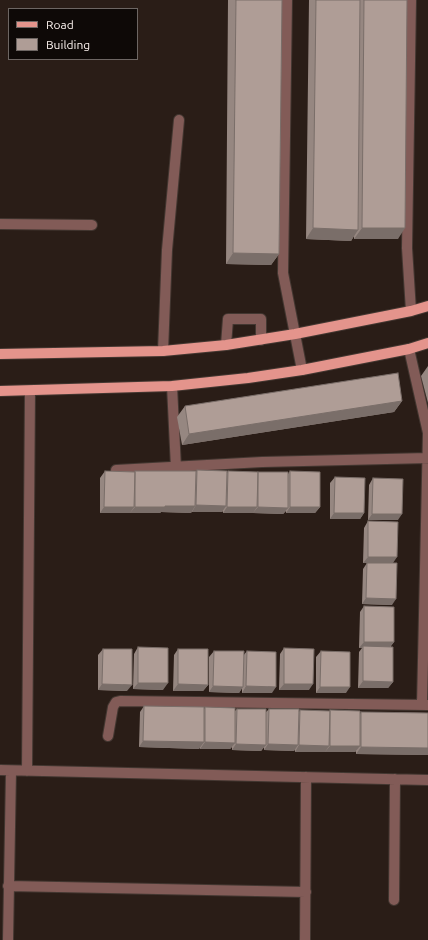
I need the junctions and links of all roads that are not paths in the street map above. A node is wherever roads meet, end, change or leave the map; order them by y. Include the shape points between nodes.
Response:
1 (287, 0) edge
2 (411, 0) edge
3 (179, 120) dead end
4 (0, 224) edge
5 (92, 225) dead end
6 (428, 306) edge
7 (411, 311) junction
8 (296, 334) junction
9 (260, 340) junction
10 (428, 343) edge
11 (226, 345) junction
12 (409, 348) junction
13 (164, 351) junction
14 (0, 354) edge
15 (302, 370) junction
16 (172, 386) junction
17 (0, 391) edge
18 (30, 391) junction
19 (428, 458) edge
20 (176, 468) junction
21 (116, 470) edge
22 (426, 584) edge
23 (425, 705) edge
24 (108, 736) dead end
25 (0, 770) edge
26 (11, 771) junction
27 (27, 771) junction
28 (306, 777) junction
29 (395, 779) junction
30 (428, 780) edge
31 (8, 886) junction
32 (306, 892) junction
33 (394, 900) dead end
34 (8, 940) edge
35 (305, 940) edge

1 - 8 street via 283,273
2 - 7 street via 407,248
3 - 13 street via 167,250
4 - 5 street
6 - 7 main road
7 - 8 main road
8 - 9 main road
8 - 15 street
9 - 11 main road
9 - 11 street via 261,319 228,319
10 - 12 main road
11 - 13 main road
12 - 15 main road
12 - 19 street via 428,433
13 - 14 main road
15 - 16 main road
16 - 18 main road
16 - 20 street
17 - 18 main road
18 - 27 street
19 - 20 street via 262,462
19 - 22 street
20 - 21 street
22 - 23 street
23 - 24 street via 120,701 113,707
25 - 26 street
26 - 27 street
26 - 31 street
27 - 28 street
28 - 29 street
28 - 32 street
29 - 30 street
29 - 33 street
31 - 32 street
31 - 34 street
32 - 35 street

